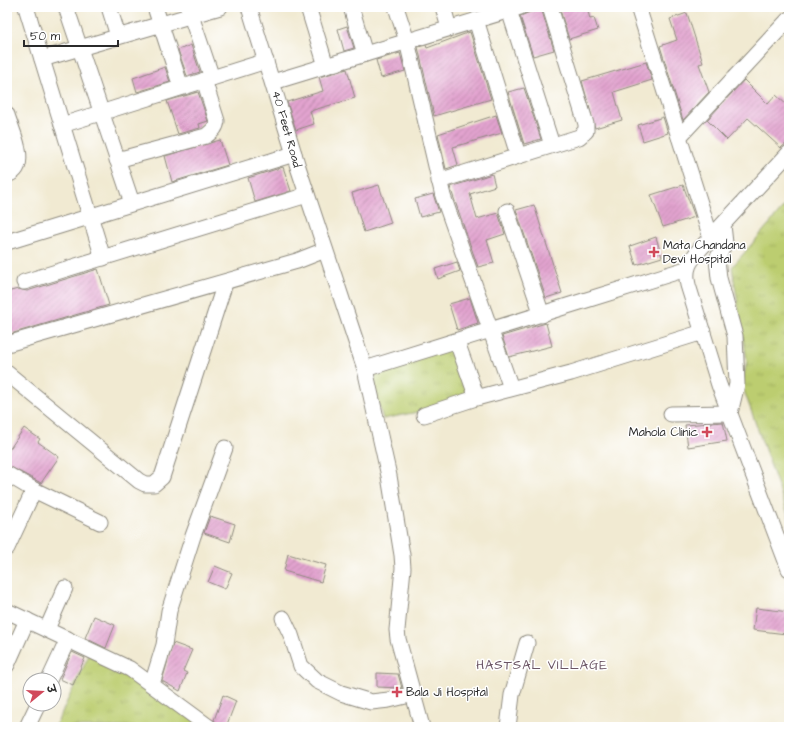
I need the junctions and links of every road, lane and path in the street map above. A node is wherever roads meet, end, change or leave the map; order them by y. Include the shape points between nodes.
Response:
1 (26, 7) edge
2 (66, 7) edge
3 (109, 7) edge
4 (155, 7) edge
5 (220, 7) edge
6 (249, 7) edge
7 (308, 7) edge
8 (351, 7) edge
9 (396, 7) edge
10 (442, 7) edge
11 (550, 7) edge
12 (638, 7) edge
13 (512, 8) edge
14 (190, 11) edge
15 (789, 19) edge
16 (476, 20) junction
17 (160, 24) junction
18 (449, 28) junction
19 (118, 36) junction
20 (407, 41) junction
21 (79, 48) junction
22 (365, 54) junction
23 (42, 59) junction
24 (266, 61) junction
25 (326, 66) junction
26 (208, 79) junction
27 (273, 82) junction
28 (181, 87) junction
29 (101, 112) junction
30 (7, 115) edge
31 (62, 125) junction
32 (679, 137) junction
33 (552, 145) junction
34 (789, 153) edge
35 (294, 154) junction
36 (518, 155) junction
37 (117, 160) junction
38 (7, 175) edge
39 (439, 181) junction
40 (307, 195) junction
41 (132, 203) junction
42 (506, 211) dead end
43 (89, 217) junction
44 (722, 226) junction
45 (711, 238) junction
46 (7, 242) edge
47 (326, 250) junction
48 (103, 258) junction
49 (686, 269) junction
50 (24, 282) dead end
51 (225, 283) junction
52 (542, 315) junction
53 (491, 331) junction
54 (703, 332) junction
55 (457, 342) junction
56 (7, 344) edge
57 (365, 369) junction
58 (7, 372) edge
59 (511, 388) junction
60 (479, 397) junction
61 (730, 413) junction
62 (671, 414) dead end
63 (424, 415) dead end
64 (225, 448) dead end
65 (7, 474) edge
66 (34, 490) junction
67 (100, 522) dead end
68 (7, 548) edge
69 (789, 569) edge
70 (65, 588) dead end
71 (7, 611) edge
72 (283, 618) dead end
73 (27, 620) junction
74 (47, 629) junction
75 (68, 639) junction
76 (527, 644) dead end
77 (7, 665) edge
78 (53, 672) edge
79 (152, 684) junction
80 (414, 694) junction
81 (34, 712) edge
82 (27, 727) edge
83 (209, 727) edge
84 (422, 727) edge
85 (508, 727) edge

1 - 23 street
2 - 21 street
3 - 19 street
4 - 17 street
5 - 14 street
6 - 24 street, 40 Feet Road
7 - 25 street
8 - 22 street
9 - 20 street
10 - 18 street
11 - 33 street via 587,129 580,137
12 - 32 street
13 - 16 street
13 - 33 street
14 - 17 street
14 - 26 street
15 - 32 street
16 - 18 street
16 - 36 street
17 - 19 street
17 - 28 street
18 - 20 street
19 - 21 street
20 - 22 street
20 - 39 street
21 - 23 street
21 - 29 street
22 - 25 street
23 - 31 street
24 - 26 street
24 - 27 street, 40 Feet Road
25 - 27 street
26 - 28 street
26 - 37 street via 217,121 213,131 206,136
27 - 35 street, 40 Feet Road
28 - 29 street
29 - 31 street
29 - 37 street
30 - 38 street via 20,162 17,169
31 - 43 street
32 - 45 street
33 - 36 street
34 - 44 street
35 - 40 street, 40 Feet Road
35 - 41 street
36 - 39 street
37 - 41 street
39 - 53 street
40 - 47 street, 40 Feet Road
40 - 48 street
41 - 43 street
42 - 52 street
43 - 46 street
43 - 48 street
44 - 45 street
44 - 61 street via 725,244 717,260 719,278 735,336 737,384
45 - 49 street
47 - 51 street
47 - 57 street, 40 Feet Road
48 - 50 street
49 - 52 street
49 - 54 street via 688,285
51 - 56 street
51 - 58 street via 162,477 154,484 139,481
52 - 53 street
53 - 55 street
53 - 59 street
54 - 59 street via 571,373
54 - 61 street
55 - 57 street
55 - 60 street via 476,395
57 - 80 street, 40 Feet Road via 390,476 403,568 397,630
59 - 60 street
60 - 63 street
61 - 62 street
61 - 69 street
64 - 79 street via 169,611 164,645
65 - 66 street
66 - 67 street
66 - 68 street
70 - 74 street
71 - 73 street
72 - 80 street via 301,666 317,681 341,693 371,702 382,702
73 - 74 street
73 - 77 street
74 - 75 street
75 - 78 street
75 - 79 street via 125,666
76 - 85 street via 512,695
79 - 83 street
80 - 84 street, 40 Feet Road
81 - 82 street

